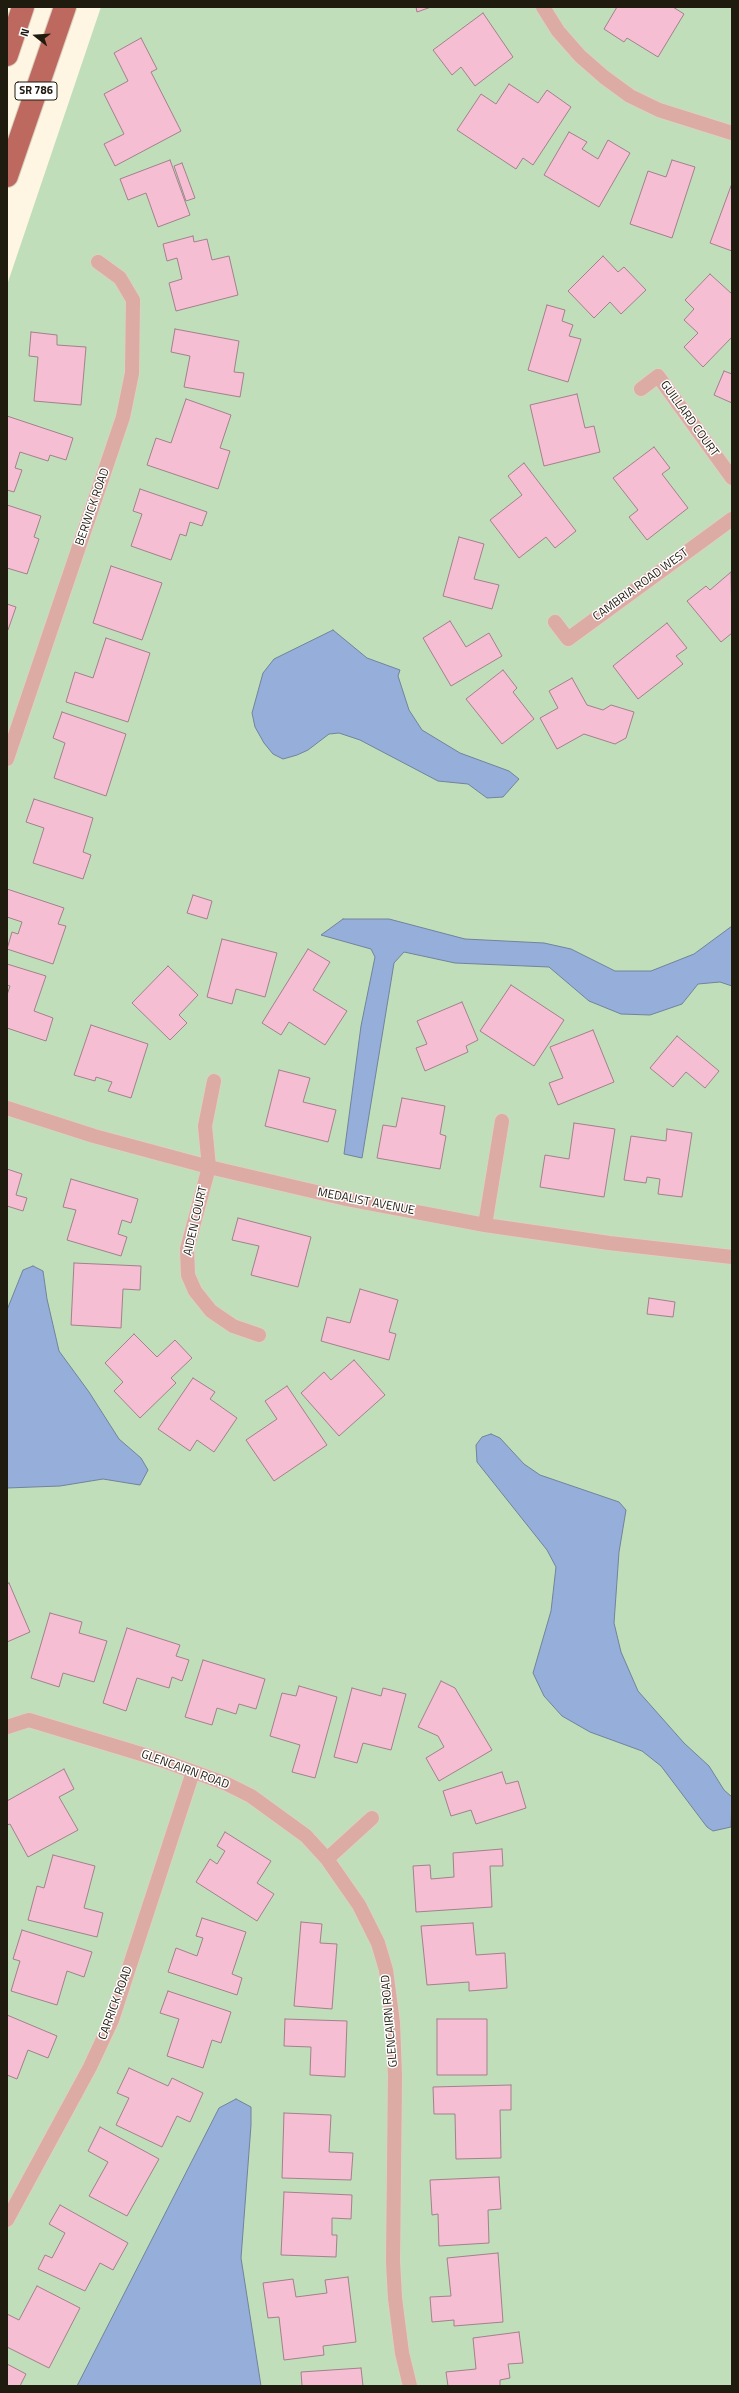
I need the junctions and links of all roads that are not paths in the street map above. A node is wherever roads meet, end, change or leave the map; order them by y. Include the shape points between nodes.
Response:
1 (24, 7) edge
2 (65, 7) edge
3 (543, 7) edge
4 (7, 55) edge
5 (732, 132) edge
6 (7, 176) edge
7 (98, 262) dead end
8 (641, 388) dead end
9 (732, 478) edge
10 (732, 519) edge
11 (555, 622) dead end
12 (7, 759) edge
13 (214, 1081) dead end
14 (7, 1108) edge
15 (502, 1121) dead end
16 (209, 1167) junction
17 (485, 1225) junction
18 (732, 1257) edge
19 (259, 1335) dead end
20 (7, 1726) edge
21 (193, 1772) junction
22 (372, 1818) dead end
23 (327, 1859) junction
24 (7, 2220) edge
25 (410, 2386) edge

1 - 4 main road
2 - 6 main road, SR 786
3 - 5 street via 558,32 580,56 604,78 630,96 659,110
7 - 12 street, BERWICK ROAD via 120,278 133,300 134,344 130,380 123,417
8 - 9 street, GUILLARD COURT via 658,376
10 - 11 street, CAMBRIA ROAD WEST via 568,639
13 - 16 street via 205,1126
14 - 16 street, MEDALIST AVENUE via 94,1136
15 - 17 street
16 - 17 street, MEDALIST AVENUE via 342,1198
16 - 19 street, AIDEN COURT via 187,1249 188,1275 195,1291 211,1311 233,1326
17 - 18 street, MEDALIST AVENUE
20 - 21 street, GLENCAIRN ROAD via 29,1720
21 - 23 street, GLENCAIRN ROAD via 251,1796 300,1832
21 - 24 street, CARRICK ROAD via 112,2020 90,2067
22 - 23 street
23 - 25 street, GLENCAIRN ROAD via 359,1905 378,1943 386,1970 393,2023 395,2076 395,2298 402,2353

